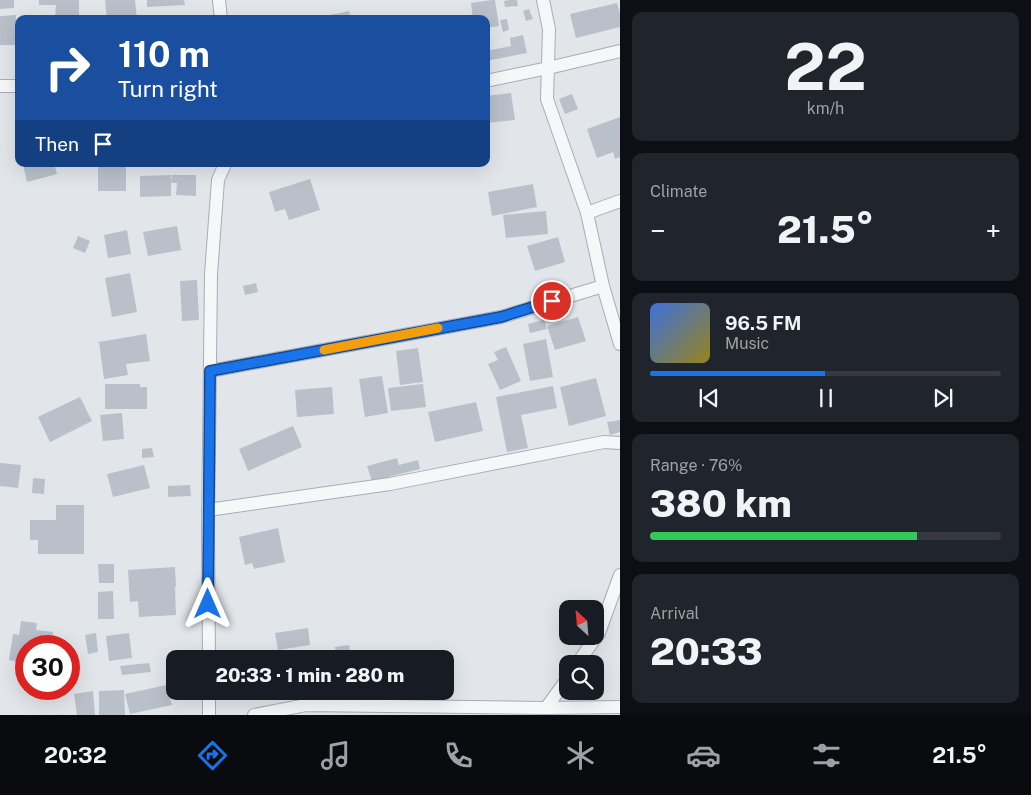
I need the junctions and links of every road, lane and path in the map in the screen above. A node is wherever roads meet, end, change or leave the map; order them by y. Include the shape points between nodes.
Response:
1 (218, 0) edge
2 (543, 0) edge
3 (220, 15) edge
4 (620, 51) edge
5 (548, 68) junction
6 (490, 79) edge
7 (0, 86) edge
8 (15, 86) edge
9 (224, 167) edge
10 (620, 201) edge
11 (588, 214) junction
12 (603, 286) junction
13 (620, 344) edge
14 (210, 371) junction
15 (620, 443) edge
16 (208, 510) junction
17 (620, 575) edge
18 (209, 650) edge
19 (583, 655) edge
20 (559, 690) edge
21 (209, 700) edge
22 (620, 707) edge
23 (546, 708) junction
24 (472, 711) edge
25 (209, 715) edge
26 (254, 715) edge

1 - 3 street
2 - 5 street via 549,29
4 - 5 street
5 - 6 street
5 - 11 street via 547,99
7 - 8 street
9 - 14 street via 218,180 211,266
10 - 11 street
11 - 12 street
12 - 13 street
12 - 14 street via 501,317
14 - 16 street
15 - 16 street via 604,442 390,484
16 - 18 street
17 - 19 street via 599,633
20 - 23 street
21 - 25 street
22 - 23 street
23 - 24 street
24 - 26 street via 306,705

